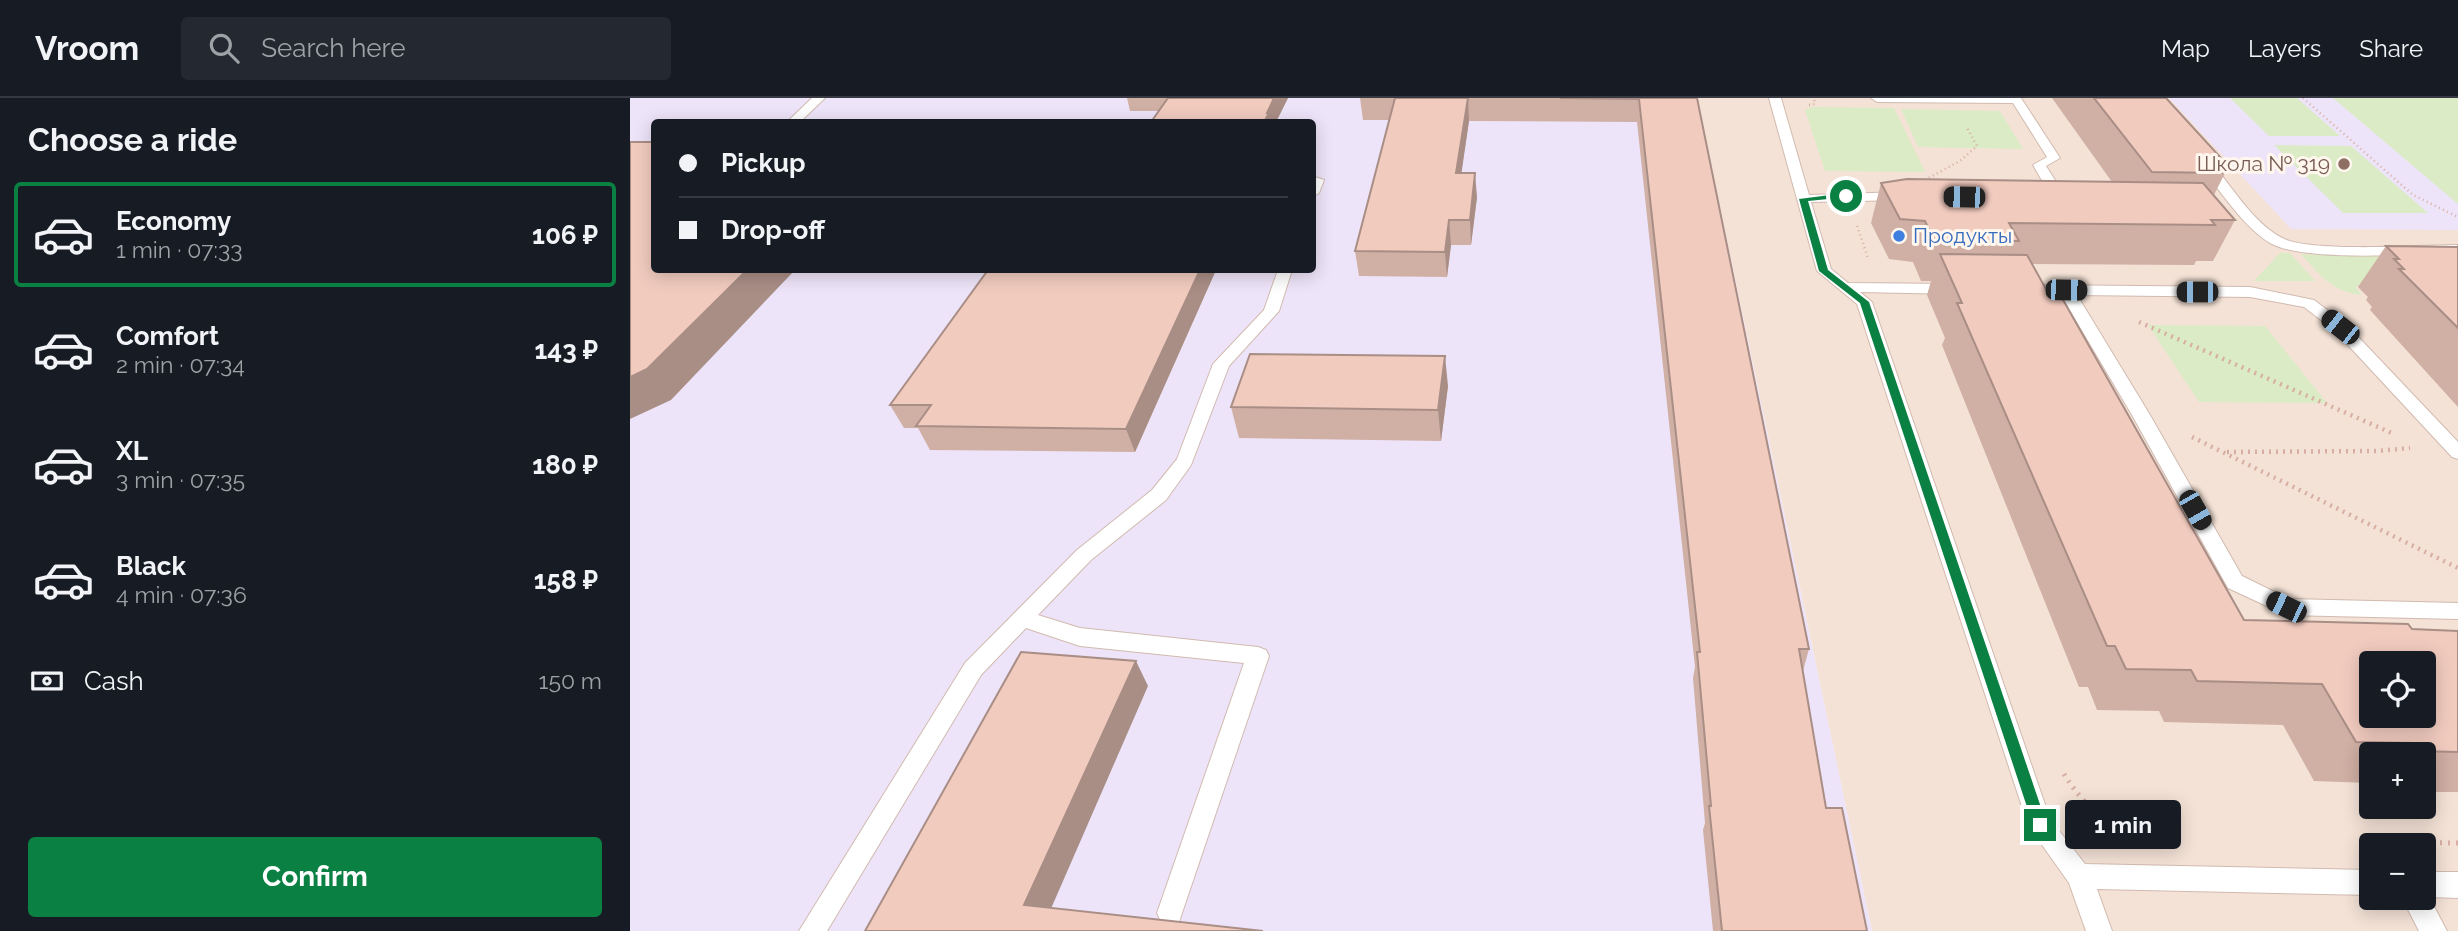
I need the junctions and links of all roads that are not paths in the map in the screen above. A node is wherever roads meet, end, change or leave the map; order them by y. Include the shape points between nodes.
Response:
1 (819, 98) edge
2 (1775, 98) edge
3 (1877, 98) edge
4 (1950, 99) edge
5 (796, 119) edge
6 (2195, 152) edge
7 (1916, 196) edge
8 (1803, 199) junction
9 (2047, 199) edge
10 (2458, 249) edge
11 (1284, 273) edge
12 (1844, 287) junction
13 (1969, 289) edge
14 (1997, 289) edge
15 (2066, 290) junction
16 (2455, 449) edge
17 (2458, 611) edge
18 (1020, 618) junction
19 (2080, 876) junction
20 (2359, 883) edge
21 (2436, 884) edge
22 (2458, 885) edge
23 (2422, 910) edge
24 (1170, 913) dead end
25 (812, 931) edge
26 (2099, 931) edge
27 (2434, 931) edge

1 - 5 lane
2 - 8 lane
3 - 4 lane
4 - 9 lane via 2017,100 2054,158 2039,165 2060,199
6 - 10 lane via 2279,243 2316,248
7 - 8 lane
8 - 12 lane via 1824,271
11 - 18 lane via 1271,311 1221,364 1185,461 1158,495 1084,555
12 - 13 lane
12 - 19 lane via 1864,302 2040,825
14 - 15 lane
15 - 16 lane via 2250,292 2309,303 2340,327
15 - 17 lane via 2235,582 2286,607
18 - 24 lane via 1080,637 1258,656
18 - 25 lane via 973,669
19 - 20 lane
19 - 26 lane
21 - 22 lane
23 - 27 lane

